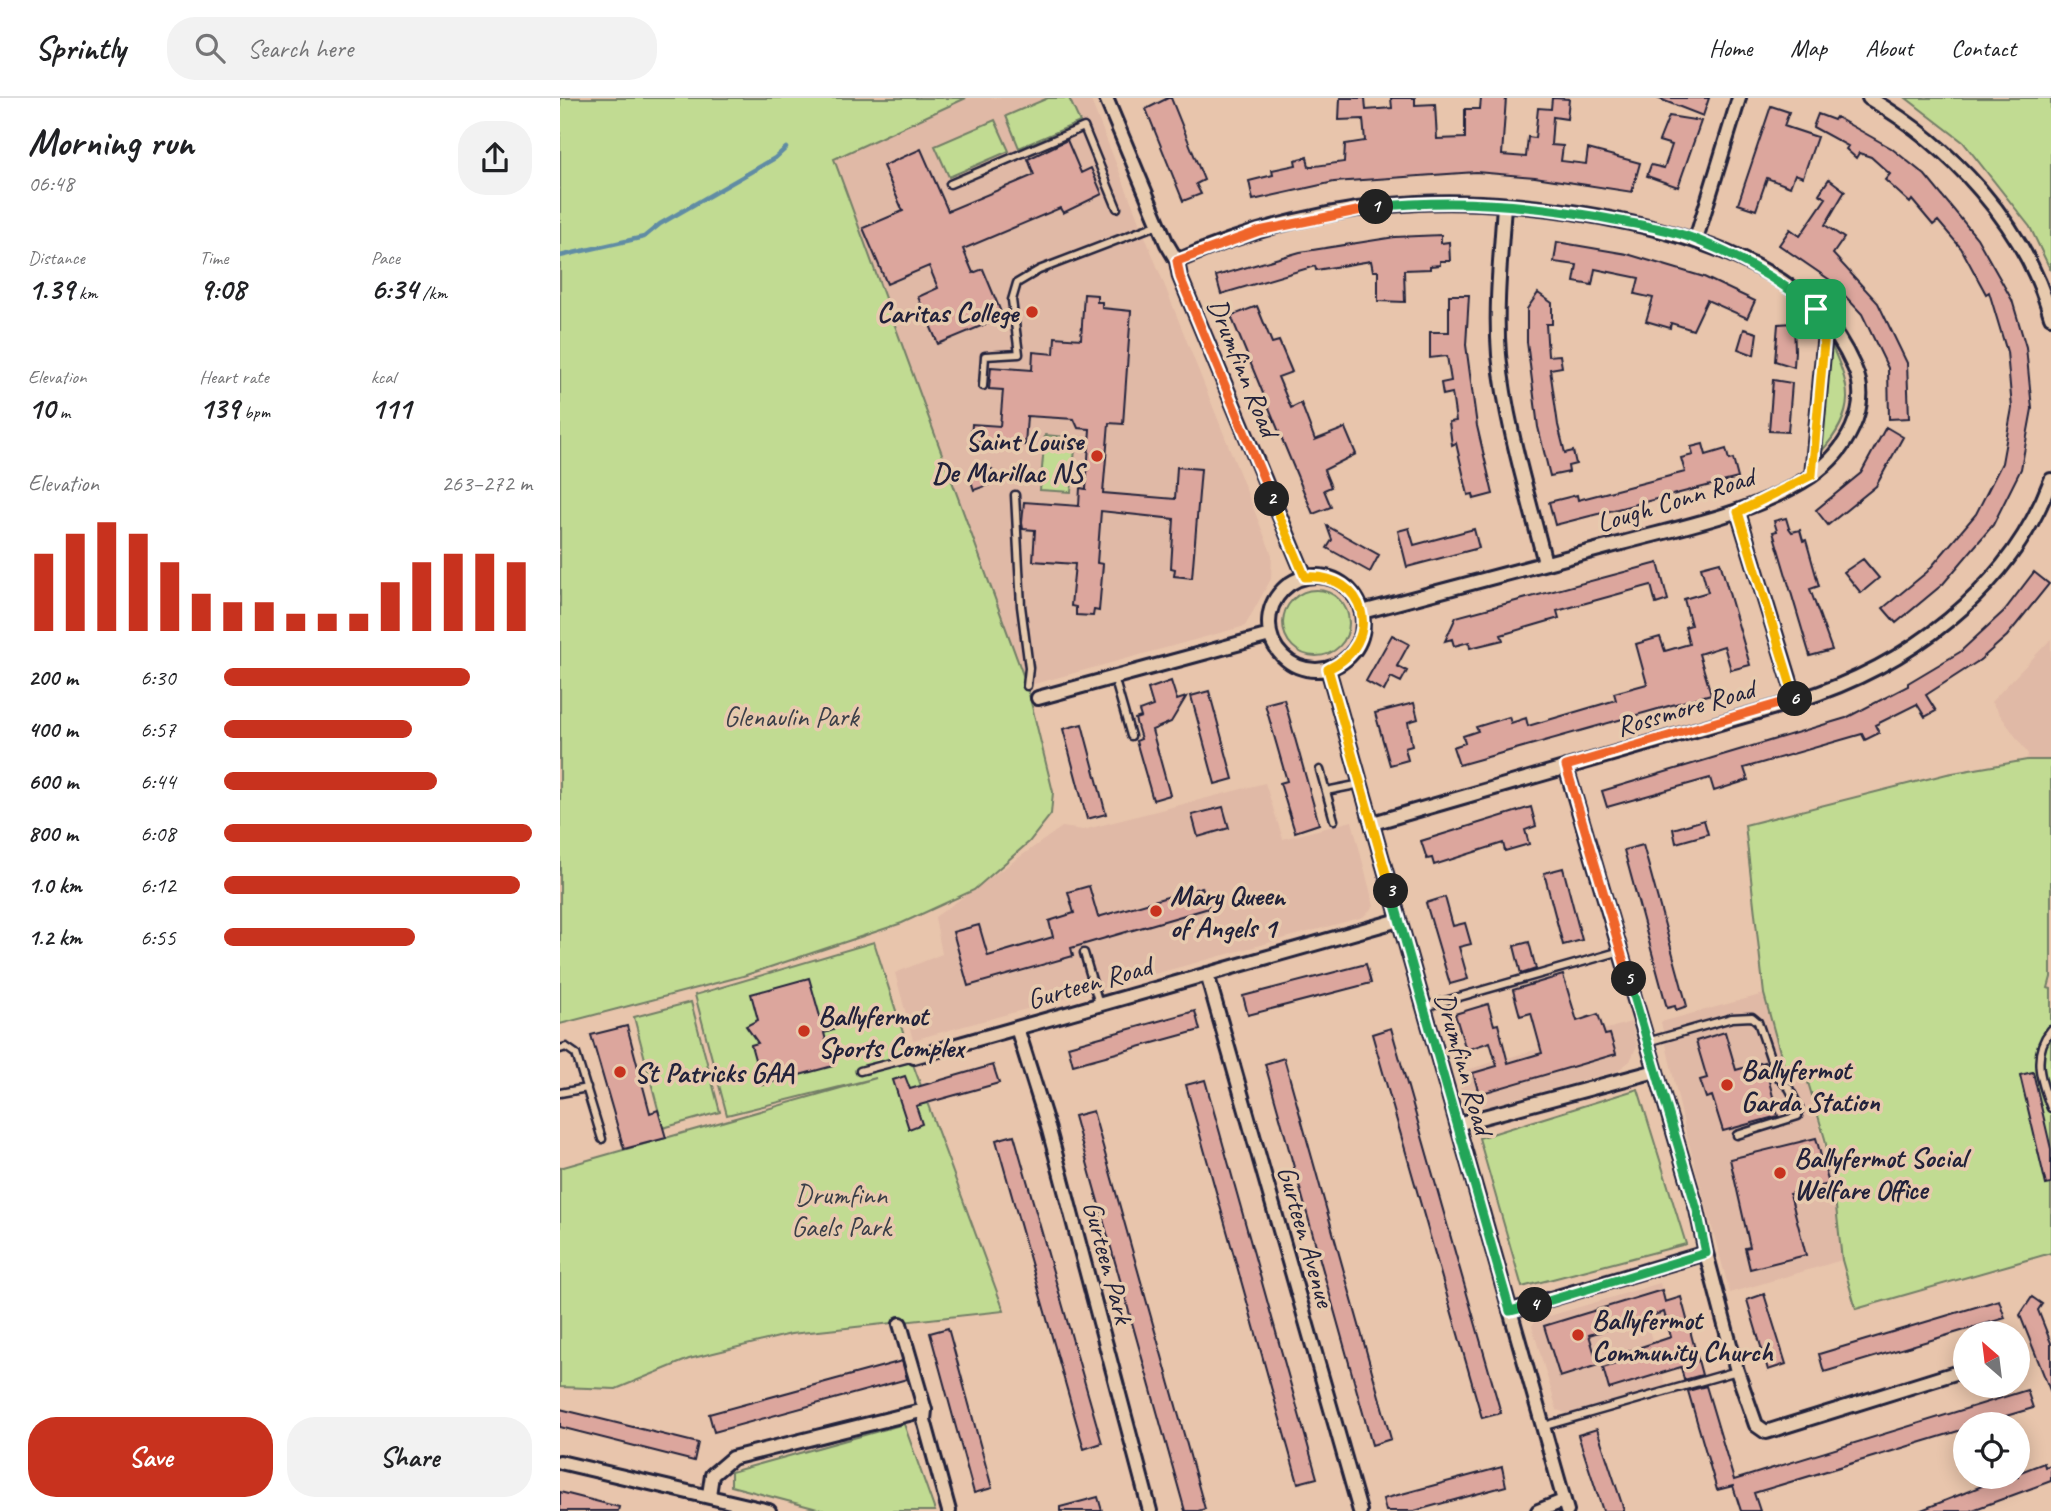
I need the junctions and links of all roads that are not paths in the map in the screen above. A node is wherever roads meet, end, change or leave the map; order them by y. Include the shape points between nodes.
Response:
1 (1106, 98) edge
2 (1739, 98) edge
3 (1869, 98) edge
4 (950, 184) dead end
5 (1504, 205) junction
6 (1117, 208) dead end
7 (1158, 225) junction
8 (1696, 239) junction
9 (1177, 261) junction
10 (2051, 317) edge
11 (1826, 321) junction
12 (983, 386) dead end
13 (1812, 475) junction
14 (2051, 480) edge
15 (1016, 495) dead end
16 (1738, 512) junction
17 (1545, 564) junction
18 (1305, 577) junction
19 (1362, 612) junction
20 (1270, 635) junction
21 (1328, 669) junction
22 (1115, 677) junction
23 (1027, 686) dead end
24 (1038, 698) dead end
25 (1796, 701) junction
26 (1131, 736) dead end
27 (1566, 766) junction
28 (1320, 770) dead end
29 (1361, 785) junction
30 (1326, 791) junction
31 (1334, 820) dead end
32 (1373, 823) junction
33 (1399, 920) junction
34 (1621, 951) junction
35 (1084, 953) dead end
36 (1207, 974) junction
37 (1099, 1004) junction
38 (1424, 1007) junction
39 (1017, 1028) junction
40 (2051, 1030) edge
41 (1647, 1042) junction
42 (560, 1049) edge
43 (914, 1057) joint
44 (860, 1071) dead end
45 (1656, 1071) junction
46 (587, 1088) junction
47 (560, 1093) edge
48 (2051, 1108) edge
49 (1457, 1125) junction
50 (1737, 1135) dead end
51 (602, 1139) dead end
52 (1706, 1253) junction
53 (1510, 1311) junction
54 (900, 1325) dead end
55 (1737, 1371) junction
56 (1953, 1374) edge
57 (925, 1410) junction
58 (1541, 1427) junction
59 (560, 1462) edge
60 (709, 1495) junction
61 (1565, 1506) edge
62 (769, 1511) edge
63 (949, 1511) edge
64 (1150, 1511) edge
65 (1360, 1511) edge
66 (1538, 1511) edge

1 - 7 street, Drumfinn Road
2 - 8 street
3 - 10 street via 1940,146 1976,183 2010,231
4 - 6 lane via 1084,127
5 - 8 street, Lough Conn Road via 1603,218
5 - 9 street, Lough Conn Road via 1419,203 1353,211 1259,231
5 - 17 street via 1499,353 1510,430
7 - 9 street, Drumfinn Road
7 - 12 lane via 1039,270 1017,283 1012,300 1019,354 985,356
8 - 11 street, Lough Conn Road via 1795,292
9 - 18 street, Drumfinn Road
11 - 13 street
11 - 13 street, Lough Conn Road via 1861,381 1861,401 1846,441
13 - 16 street, Lough Conn Road
14 - 25 street, Rossmore Road via 2022,540 1959,612 1880,667
15 - 23 lane
16 - 17 street, Lough Conn Road
16 - 25 street
17 - 19 street, Lough Conn Road
18 - 19 street via 1334,579 1356,598
18 - 20 street via 1279,592 1268,620
19 - 21 street via 1360,641 1341,663
20 - 21 street via 1286,660 1313,670
20 - 22 street
21 - 29 street, Drumfinn Road
22 - 24 street
22 - 26 lane
25 - 27 street, Rossmore Road
27 - 32 street, Rossmore Road
27 - 34 street
28 - 30 lane
29 - 30 lane
29 - 32 street, Drumfinn Road
30 - 31 lane
32 - 33 street, Drumfinn Road
33 - 36 street, Gurteen Road
33 - 38 street, Drumfinn Road
34 - 38 lane
34 - 41 street
35 - 37 lane
36 - 37 street, Gurteen Road
36 - 65 street, Gurteen Avenue
37 - 39 street, Gurteen Road
38 - 49 street, Drumfinn Road
39 - 43 street, Gurteen Road
39 - 64 street, Gurteen Park via 1049,1130
40 - 48 lane via 2042,1041 2039,1077
41 - 45 street
41 - 50 lane via 1732,1018 1752,1017 1758,1022 1767,1056 1799,1107 1798,1116
42 - 46 lane via 566,1047 576,1054
43 - 44 lane
45 - 49 street
45 - 52 street
46 - 47 lane
46 - 51 lane
49 - 53 street, Drumfinn Road
52 - 53 street
52 - 55 street
53 - 58 street, Drumfinn Road
54 - 57 street
55 - 56 street via 1756,1425 1766,1432
55 - 58 lane
57 - 60 street via 732,1458 712,1475
57 - 63 street
58 - 61 street, Drumfinn Road
59 - 60 street
60 - 62 street
61 - 66 street

